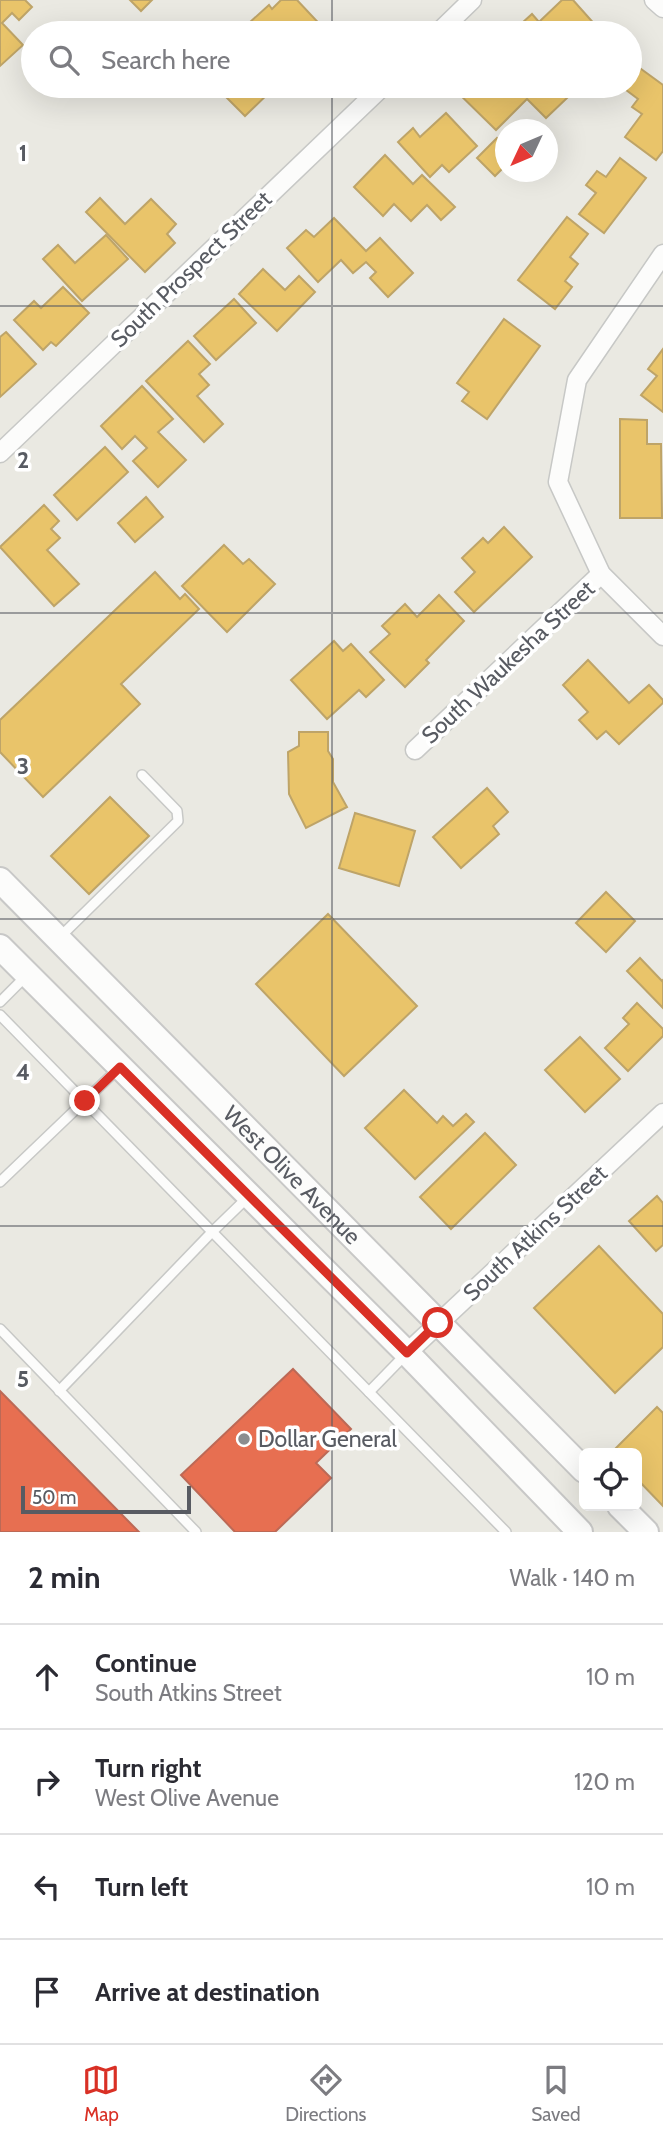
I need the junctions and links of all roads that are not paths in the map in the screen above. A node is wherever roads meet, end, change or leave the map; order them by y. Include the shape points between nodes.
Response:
1 (472, 0) edge
2 (654, 0) edge
3 (663, 8) edge
4 (450, 21) edge
5 (370, 98) edge
6 (663, 254) edge
7 (0, 453) edge
8 (601, 574) junction
9 (663, 636) edge
10 (415, 750) dead end
11 (142, 775) dead end
12 (0, 880) edge
13 (58, 939) junction
14 (0, 947) edge
15 (27, 975) junction
16 (0, 1002) edge
17 (0, 1015) edge
18 (120, 1067) junction
19 (85, 1101) junction
20 (663, 1114) edge
21 (0, 1182) edge
22 (249, 1196) junction
23 (212, 1232) junction
24 (438, 1323) junction
25 (0, 1329) edge
26 (407, 1353) junction
27 (59, 1391) junction
28 (369, 1392) junction
29 (579, 1465) edge
30 (625, 1511) edge
31 (578, 1531) edge
32 (196, 1532) edge
33 (506, 1532) edge
34 (646, 1532) edge

1 - 4 street
2 - 3 street
5 - 7 street, South Prospect Street
6 - 8 street via 577,380 558,482
8 - 9 street
8 - 10 street, South Waukesha Street
11 - 13 lane via 177,811 178,821
12 - 13 main road, West Olive Avenue
13 - 24 main road, West Olive Avenue
14 - 15 main road, West Olive Avenue
15 - 16 lane
15 - 18 main road, West Olive Avenue
17 - 19 lane
18 - 19 lane
18 - 22 main road, West Olive Avenue
19 - 21 lane
19 - 23 lane
20 - 24 street, South Atkins Street
22 - 23 lane
22 - 26 main road, West Olive Avenue
23 - 27 lane
23 - 28 lane
24 - 26 street, South Atkins Street
24 - 29 main road, West Olive Avenue
25 - 27 lane
26 - 28 lane
26 - 31 main road, West Olive Avenue
27 - 32 lane
28 - 33 lane
30 - 34 main road

